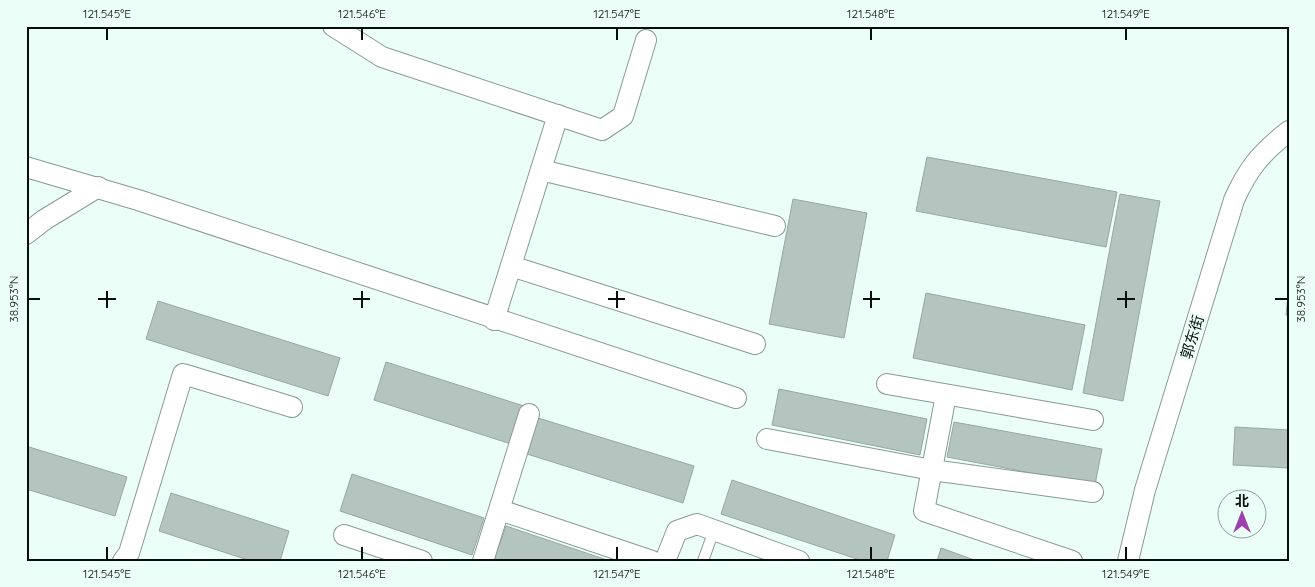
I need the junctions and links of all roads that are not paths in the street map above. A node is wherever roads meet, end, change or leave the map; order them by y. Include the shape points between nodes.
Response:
1 (333, 26) edge
2 (646, 40) dead end
3 (558, 116) junction
4 (1289, 131) edge
5 (26, 167) edge
6 (541, 170) junction
7 (98, 187) junction
8 (775, 226) dead end
9 (26, 234) edge
10 (511, 266) junction
11 (494, 320) junction
12 (755, 344) dead end
13 (887, 384) dead end
14 (946, 395) junction
15 (736, 398) dead end
16 (292, 408) dead end
17 (529, 414) dead end
18 (1093, 420) dead end
19 (767, 440) dead end
20 (932, 470) junction
21 (1093, 492) dead end
22 (500, 510) junction
23 (714, 530) junction
24 (344, 535) dead end
25 (123, 561) edge
26 (422, 561) edge
27 (483, 561) edge
28 (652, 561) edge
29 (665, 561) edge
30 (703, 561) edge
31 (799, 561) edge
32 (1072, 561) edge
33 (1128, 561) edge

1 - 3 street via 382,57
2 - 3 street via 623,116 602,130
3 - 6 street
4 - 33 street, 郭东街 via 1245,174 1234,200 1145,490
5 - 7 street
6 - 8 street
6 - 10 street
7 - 9 street
7 - 11 street
10 - 11 street
10 - 12 street
11 - 15 street
13 - 14 street
14 - 18 street
14 - 20 street
16 - 25 street via 183,374 129,553
17 - 22 street
19 - 20 street
20 - 21 street
20 - 32 street via 924,511
22 - 27 street
22 - 28 street
23 - 29 street via 697,524 677,532
23 - 30 lane
23 - 31 street
24 - 26 street

